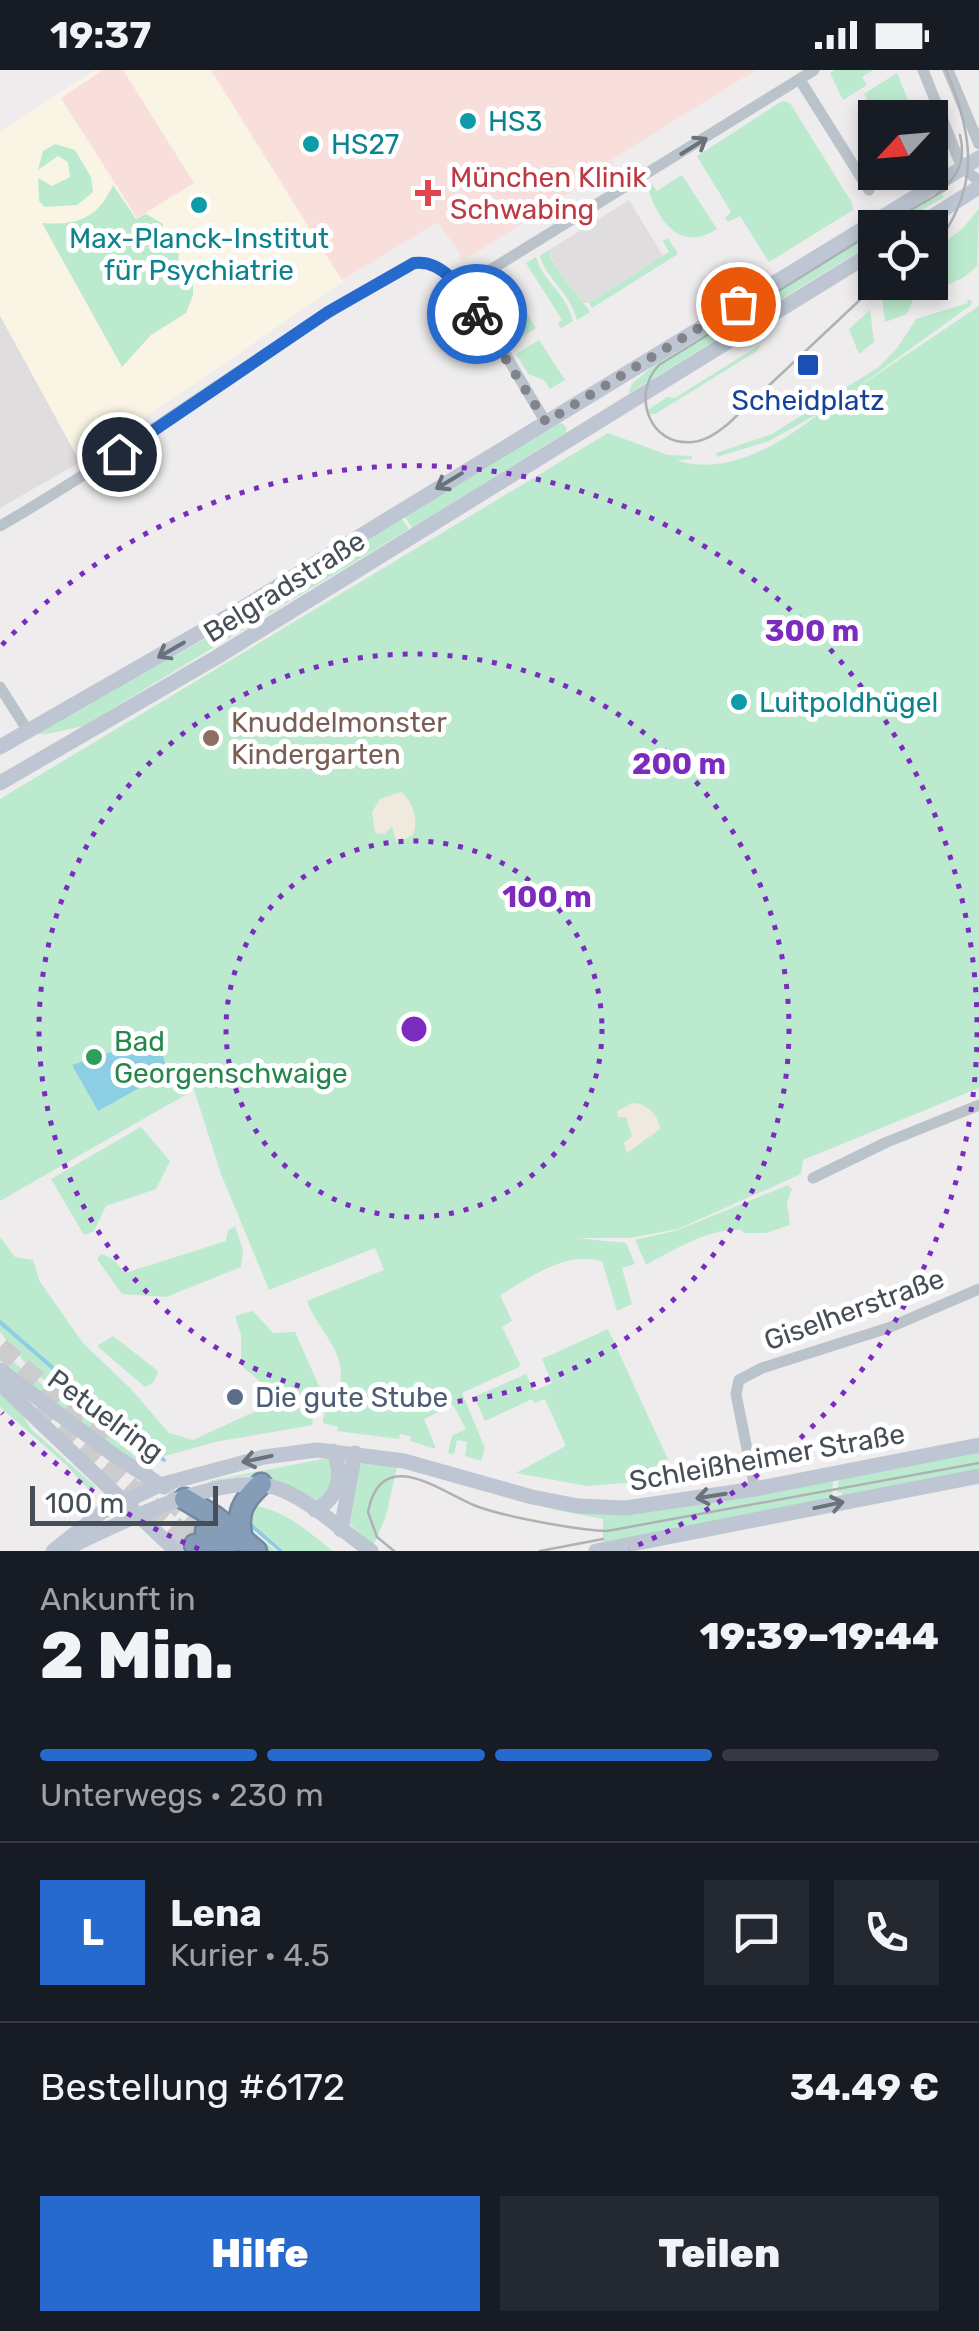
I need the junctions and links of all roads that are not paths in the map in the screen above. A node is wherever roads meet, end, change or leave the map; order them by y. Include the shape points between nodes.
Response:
1 (814, 70) edge
2 (923, 70) edge
3 (948, 70) edge
4 (800, 80) junction
5 (979, 144) edge
6 (979, 158) edge
7 (962, 168) junction
8 (858, 172) edge
9 (979, 184) edge
10 (941, 210) edge
11 (858, 260) edge
12 (461, 288) junction
13 (552, 419) junction
14 (591, 424) junction
15 (0, 526) edge
16 (0, 687) edge
17 (28, 731) junction
18 (0, 747) edge
19 (0, 782) edge
20 (979, 1105) edge
21 (813, 1178) dead end
22 (979, 1289) edge
23 (0, 1370) edge
24 (0, 1384) edge
25 (979, 1445) edge
26 (334, 1451) junction
27 (356, 1454) junction
28 (979, 1476) edge
29 (261, 1484) junction
30 (160, 1485) junction
31 (754, 1489) junction
32 (185, 1499) junction
33 (123, 1500) junction
34 (315, 1510) junction
35 (138, 1516) junction
36 (341, 1530) junction
37 (195, 1545) edge
38 (242, 1547) edge
39 (53, 1551) edge
40 (62, 1551) edge
41 (370, 1551) edge
42 (596, 1551) edge

1 - 4 street
2 - 7 street
3 - 5 street
4 - 8 street
12 -> 4 street
6 - 7 main road, Belgradstraße
7 - 9 street
7 - 13 main road, Belgradstraße
9 - 10 main road
11 - 14 main road, Belgradstraße
12 - 13 street
12 - 15 street via 441,269 414,263
13 - 14 main road
13 -> 17 main road, Belgradstraße
14 - 19 main road, Belgradstraße via 218,657
16 - 17 street
17 - 18 main road, Belgradstraße
20 - 21 street
22 - 31 street, Giselherstraße via 739,1380
23 - 30 main road, Petuelring
24 - 33 main road, Petuelring
25 - 31 main road, Schleißheimer Straße
26 - 27 main road, Schleißheimer Straße
26 -> 30 main road, Schleißheimer Straße via 264,1457
26 - 34 main road via 340,1467 335,1494
31 -> 27 main road, Schleißheimer Straße via 646,1506 578,1506
27 - 36 main road
42 -> 28 main road, Schleißheimer Straße
29 - 32 main road
29 - 34 main road
29 - 38 highway via 240,1508
30 - 32 main road, Petuelring
30 - 33 main road, Schleißheimer Straße
32 - 35 main road
32 - 38 highway via 215,1516
33 - 35 main road, Petuelring
33 - 39 main road, Schleißheimer Straße
34 - 36 main road
35 - 37 main road, Petuelring
35 - 40 main road
36 - 41 main road
37 - 38 highway

